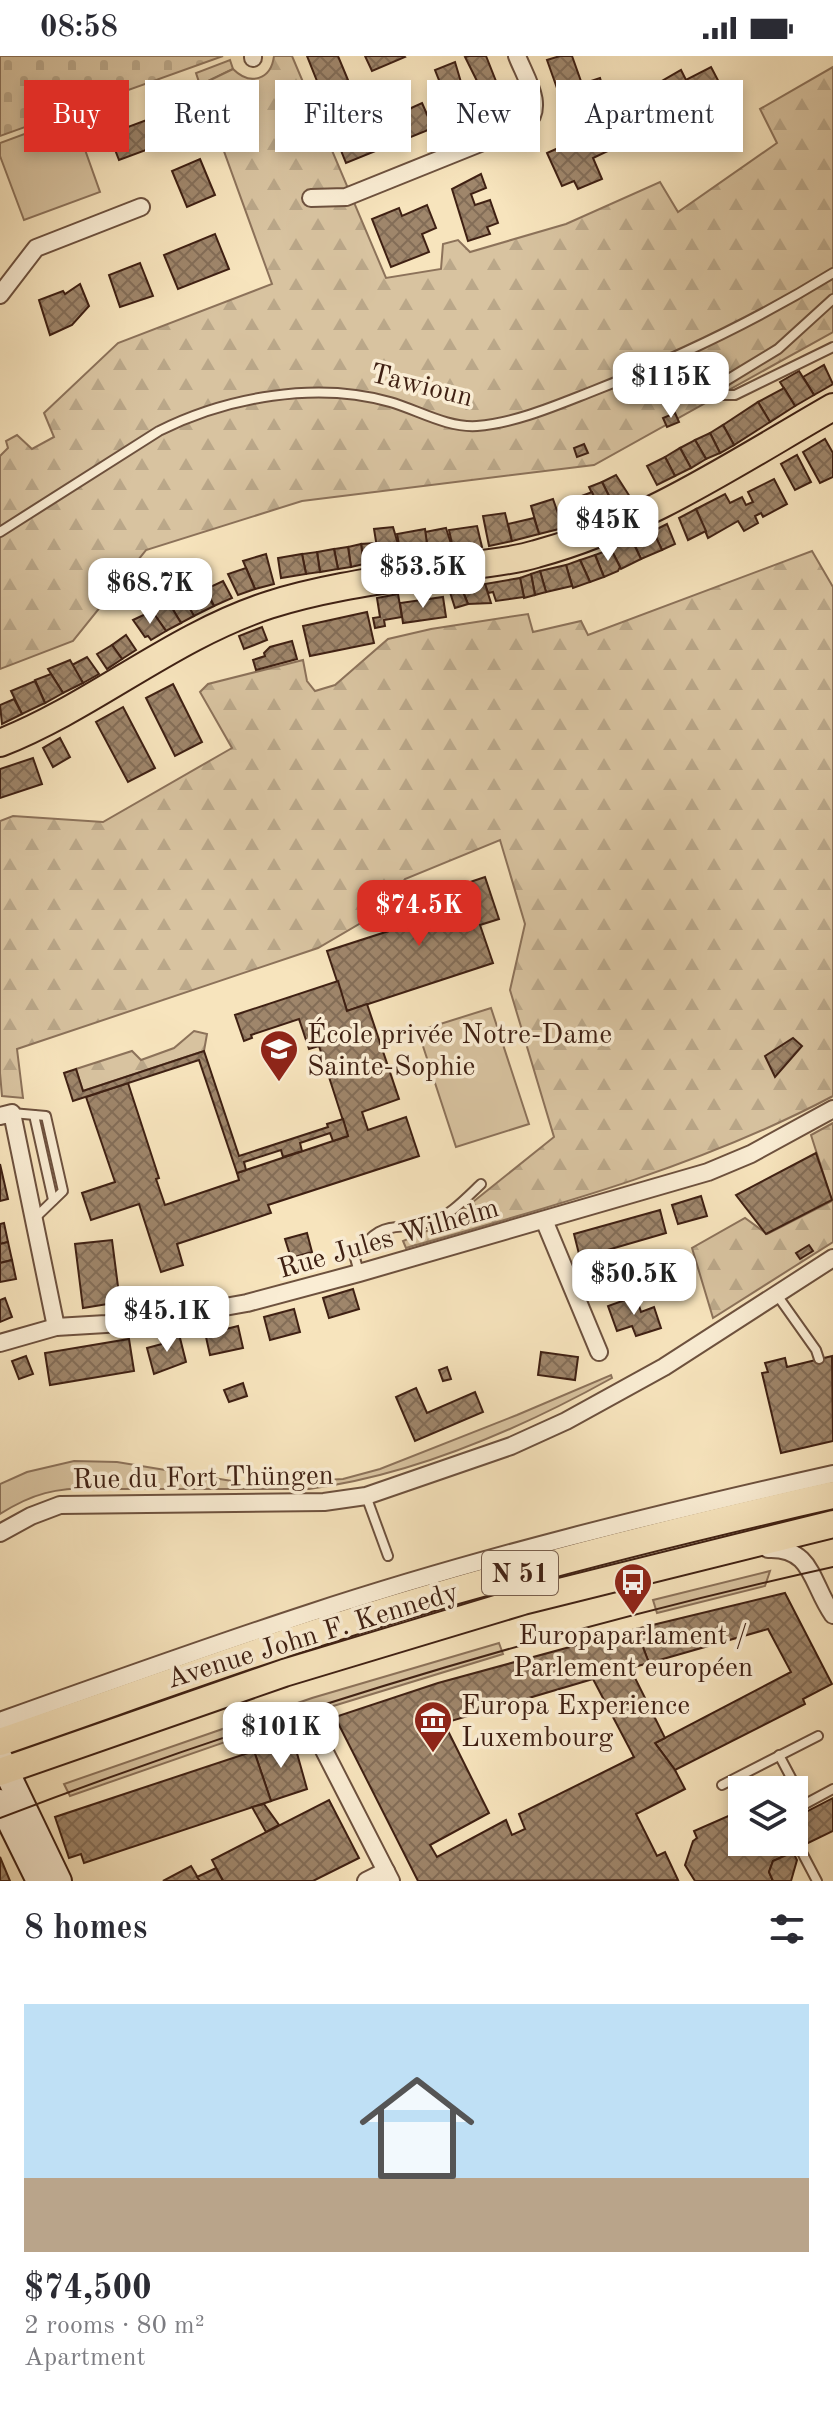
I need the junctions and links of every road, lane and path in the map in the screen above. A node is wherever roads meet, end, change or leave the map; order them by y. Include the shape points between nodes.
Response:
1 (517, 56) edge
2 (311, 198) dead end
3 (141, 207) dead end
4 (833, 273) edge
5 (0, 295) edge
6 (833, 299) edge
7 (833, 347) edge
8 (833, 407) edge
9 (0, 532) edge
10 (0, 743) edge
11 (833, 1109) edge
12 (6, 1115) edge
13 (481, 1184) dead end
14 (35, 1219) junction
15 (544, 1220) junction
16 (833, 1258) edge
17 (359, 1273) junction
18 (777, 1295) junction
19 (56, 1327) junction
20 (0, 1343) edge
21 (599, 1352) dead end
22 (819, 1359) dead end
23 (833, 1474) edge
24 (833, 1495) edge
25 (366, 1496) junction
26 (713, 1512) junction
27 (833, 1524) edge
28 (0, 1533) edge
29 (388, 1556) dead end
30 (650, 1569) junction
31 (833, 1615) edge
32 (236, 1649) junction
33 (0, 1721) edge
34 (309, 1721) dead end
35 (818, 1736) dead end
36 (0, 1742) edge
37 (779, 1755) junction
38 (2, 1766) edge
39 (790, 1776) edge
40 (722, 1785) dead end
41 (833, 1789) edge
42 (0, 1802) edge
43 (808, 1802) edge
44 (804, 1856) edge
45 (388, 1876) edge
46 (39, 1881) edge
47 (59, 1881) edge
48 (366, 1881) edge
49 (817, 1881) edge

1 - 2 street via 535,110 525,125 346,197
3 - 5 street via 36,248
4 - 9 lane, Tawioun via 717,338 637,373 479,426 458,426 344,392 302,392 186,418
6 - 7 lane via 778,349 727,380 719,395 735,395
8 - 10 main road via 623,525 533,555 270,605 184,641 60,715
11 - 15 street, Rue Jules Wilhelm via 708,1172
12 - 14 street
12 - 14 lane via 34,1115 53,1200
13 - 17 lane via 432,1222 382,1228 355,1258
14 - 19 street
15 - 17 street, Rue Jules Wilhelm
15 - 21 street, Rue Jules Wilhelm
16 - 18 street, Rue du Fort Thüngen
17 - 19 street, Rue Jules Wilhelm via 180,1315
18 - 22 lane
18 - 25 street, Rue du Fort Thüngen via 566,1421 511,1446
19 - 20 street, Rue Jules Wilhelm
23 - 26 street, Avenue John F. Kennedy
24 - 26 main road, Avenue John F. Kennedy / N 51
25 - 28 street, Rue du Fort Thüngen via 284,1504 60,1505
25 - 29 lane
26 - 32 main road, Avenue John F. Kennedy / N 51 via 318,1632
27 - 30 main road, Avenue John F. Kennedy / N 51
30 - 31 street via 670,1573 784,1548 798,1553
30 - 38 main road, Avenue John F. Kennedy / N 51 via 284,1673
32 - 33 street, Avenue John F. Kennedy
32 - 36 main road, Avenue John F. Kennedy / N 51
34 - 45 street
35 - 37 lane
37 - 39 lane
37 - 40 lane
38 - 47 street
41 - 43 lane
42 - 46 street
44 - 49 lane
45 - 48 street

